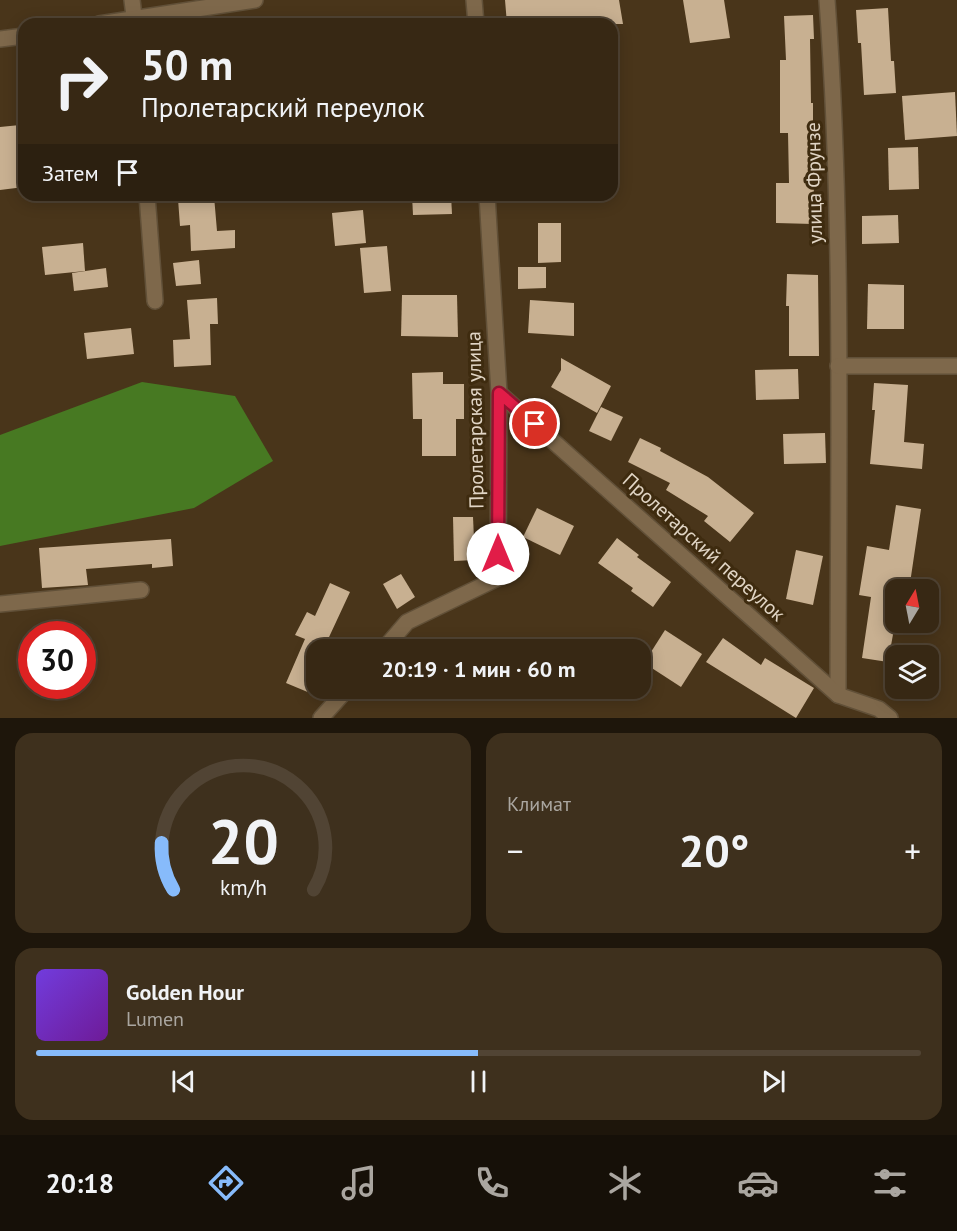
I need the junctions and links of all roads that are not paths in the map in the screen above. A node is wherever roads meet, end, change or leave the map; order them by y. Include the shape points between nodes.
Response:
1 (132, 0) edge
2 (255, 0) edge
3 (474, 0) edge
4 (827, 0) edge
5 (135, 18) edge
6 (152, 18) edge
7 (476, 18) edge
8 (18, 37) edge
9 (0, 39) edge
10 (147, 201) edge
11 (486, 201) edge
12 (155, 301) dead end
13 (838, 366) junction
14 (957, 366) edge
15 (499, 393) junction
16 (141, 590) dead end
17 (0, 604) edge
18 (392, 639) edge
19 (838, 695) junction
20 (338, 699) edge
21 (321, 718) edge
22 (890, 718) edge

1 - 5 street
2 - 6 street
3 - 7 street
4 - 13 street, улица Фрунзе via 834,93
8 - 9 street
10 - 12 street
11 - 15 street, Пролетарская улица
13 - 14 street
13 - 19 street, улица Фрунзе
15 - 18 street, Пролетарская улица via 498,578 407,622
15 - 19 street, Пролетарский переулок
16 - 17 street
19 - 22 street, Пролетарский переулок via 879,709
20 - 21 street

